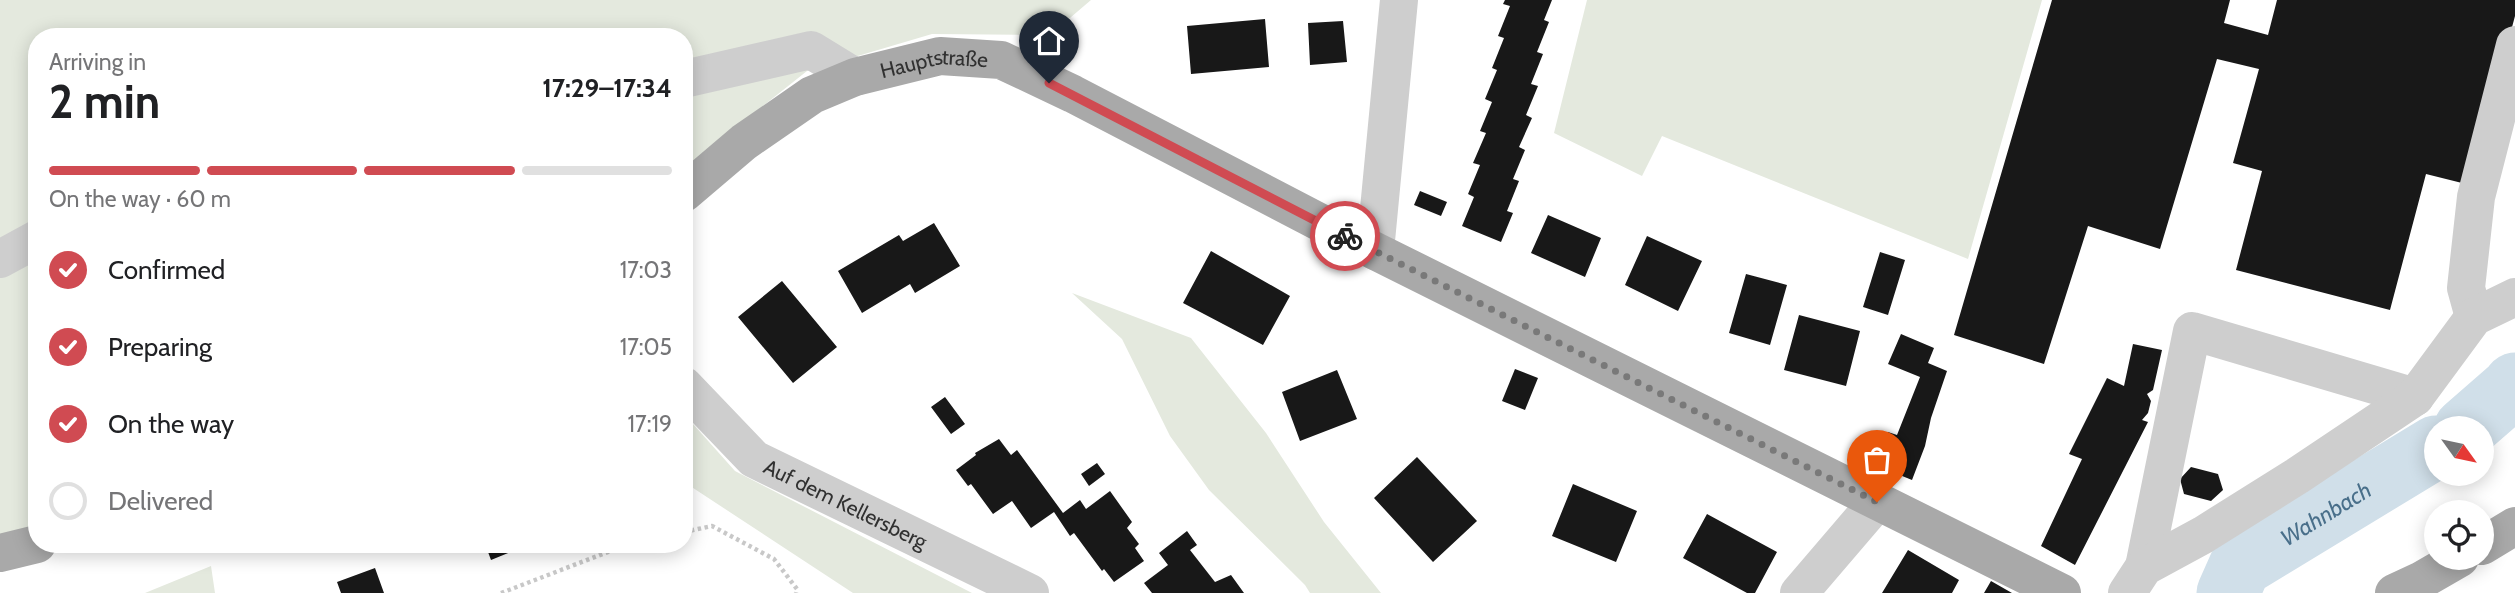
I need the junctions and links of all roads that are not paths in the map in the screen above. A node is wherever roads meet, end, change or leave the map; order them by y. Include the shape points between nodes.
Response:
1 (1399, 0) edge
2 (2515, 45) edge
3 (693, 77) edge
4 (855, 78) junction
5 (693, 185) edge
6 (28, 244) edge
7 (1375, 251) junction
8 (0, 259) edge
9 (2515, 297) edge
10 (2474, 317) junction
11 (693, 395) edge
12 (2415, 397) junction
13 (1877, 502) junction
14 (2515, 526) edge
15 (2494, 539) edge
16 (28, 546) edge
17 (0, 553) edge
18 (2439, 570) edge
19 (2135, 580) edge
20 (1030, 593) edge
21 (1799, 593) edge
22 (2062, 593) edge
23 (2394, 593) edge

1 - 7 street
2 - 10 street via 2476,197 2466,288
3 - 4 street via 811,50
4 - 5 main road, Hauptstraße via 812,95 744,142
4 - 7 main road, Hauptstraße via 940,56 1001,60
6 - 8 street
7 - 13 main road, Hauptstraße
9 - 10 street
10 - 12 street
11 - 20 street, Auf dem Kellersberg via 754,459
12 - 19 street
12 - 19 street via 2192,331
13 - 21 street
13 - 22 main road, Hauptstraße
14 - 15 main road
16 - 17 main road
18 - 23 main road

